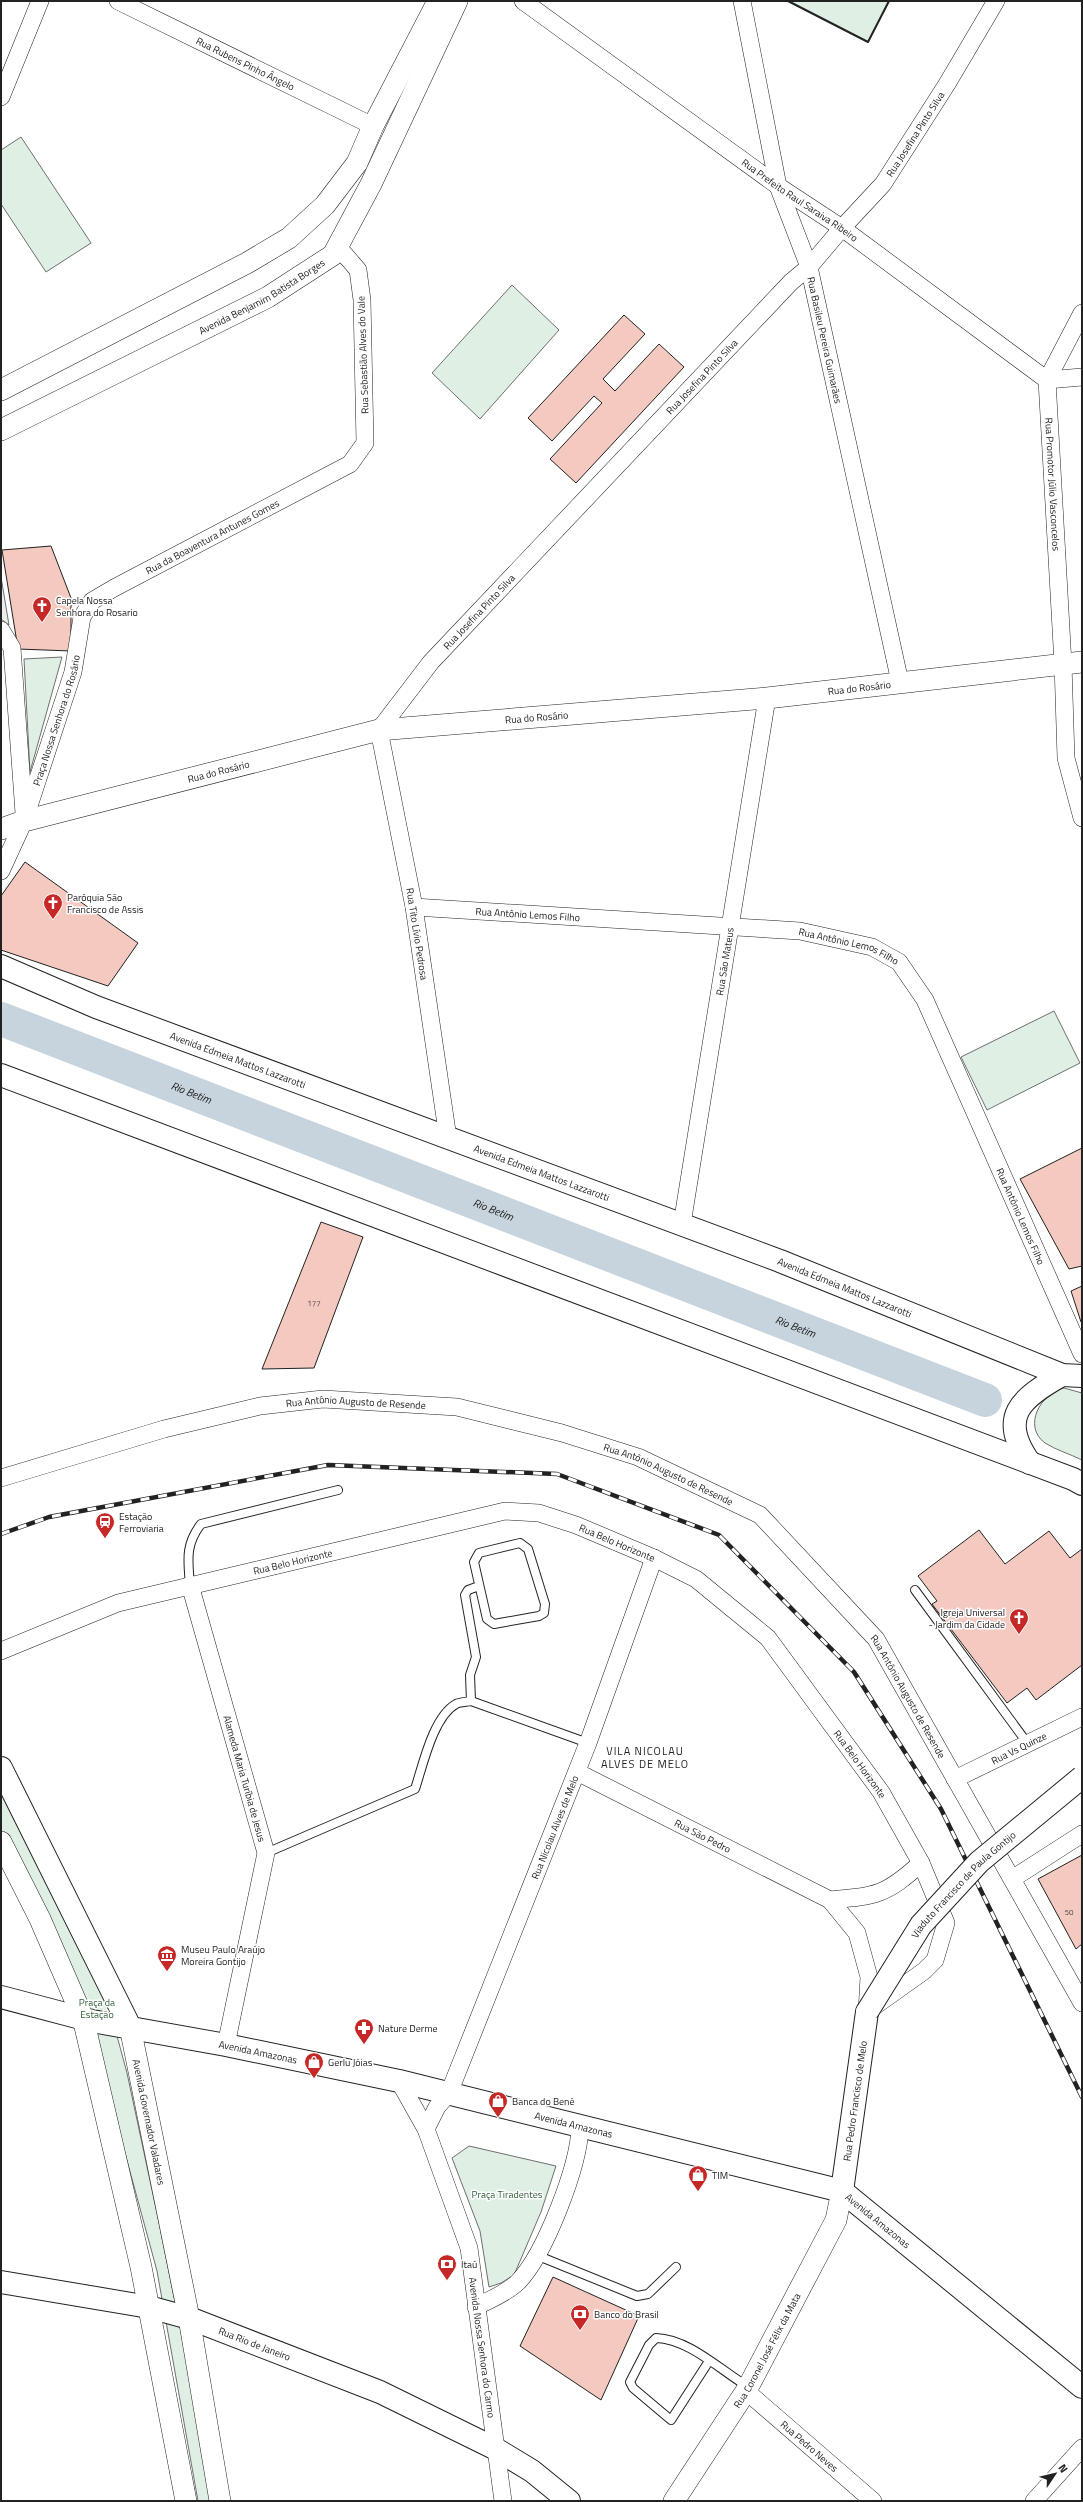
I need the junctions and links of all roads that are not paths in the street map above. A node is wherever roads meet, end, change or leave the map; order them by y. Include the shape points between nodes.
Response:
1 (40, 1) edge
2 (118, 1) edge
3 (438, 1) edge
4 (457, 1) edge
5 (523, 1) edge
6 (742, 1) edge
7 (996, 1) edge
8 (1, 97) edge
9 (373, 126) junction
10 (778, 186) junction
11 (842, 228) junction
12 (338, 248) junction
13 (809, 267) junction
14 (1082, 313) edge
15 (1082, 377) edge
16 (1047, 380) junction
17 (1, 390) edge
18 (1, 430) edge
19 (350, 464) joint
20 (82, 617) joint
21 (1, 630) edge
22 (1072, 663) edge
23 (900, 682) junction
24 (767, 698) junction
25 (379, 730) junction
26 (1082, 818) edge
27 (24, 821) junction
28 (1, 829) edge
29 (1, 871) edge
30 (414, 907) junction
31 (730, 928) junction
32 (1, 966) edge
33 (1, 1075) edge
34 (448, 1138) junction
35 (682, 1224) junction
36 (1081, 1351) edge
37 (1072, 1375) edge
38 (1030, 1463) junction
39 (1, 1478) edge
40 (1082, 1484) edge
41 (338, 1490) dead end
42 (654, 1558) junction
43 (190, 1585) junction
44 (479, 1586) junction
45 (916, 1590) dead end
46 (1, 1651) edge
47 (471, 1701) junction
48 (1082, 1718) edge
49 (588, 1744) junction
50 (1028, 1744) junction
51 (1, 1768) edge
52 (577, 1772) junction
53 (1082, 1778) edge
54 (956, 1779) junction
55 (1082, 1834) edge
56 (1, 1842) edge
57 (266, 1852) junction
58 (921, 1863) junction
59 (1012, 1879) junction
60 (830, 1900) junction
61 (1, 1997) edge
62 (1082, 2003) edge
63 (867, 2012) junction
64 (83, 2018) junction
65 (130, 2026) junction
66 (226, 2045) junction
67 (399, 2081) junction
68 (449, 2093) junction
69 (580, 2127) junction
70 (426, 2129) junction
71 (842, 2191) junction
72 (536, 2255) junction
73 (676, 2266) dead end
74 (1, 2282) edge
75 (149, 2307) junction
76 (476, 2307) junction
77 (189, 2318) junction
78 (709, 2361) junction
79 (1082, 2387) edge
80 (748, 2389) junction
81 (494, 2448) junction
82 (1082, 2448) edge
83 (186, 2501) edge
84 (220, 2501) edge
85 (503, 2501) edge
86 (569, 2501) edge
87 (674, 2501) edge
88 (873, 2501) edge
89 (1034, 2501) edge

1 - 8 street
2 - 9 street, Rua Rubens Pinho Ângelo
3 - 9 street
4 - 12 street, Avenida Benjamim Batista Borges
5 - 10 street, Rua Prefeito Raul Saraiva Ribeiro
6 - 10 street, Rua Basileu Pereira Guimarães
7 - 11 street, Rua Josefina Pinto Silva via 883,184
9 - 17 street via 357,163 330,199 289,238 240,267
10 - 11 street, Rua Prefeito Raul Saraiva Ribeiro
10 - 13 street, Rua Basileu Pereira Guimarães
11 - 13 street, Rua Josefina Pinto Silva
11 - 16 street, Rua Prefeito Raul Saraiva Ribeiro
12 - 18 street, Avenida Benjamim Batista Borges via 333,255 303,276 268,297
12 - 19 street, Rua Sebastião Alves do Vale via 358,270 362,300 365,443
13 - 23 street, Rua Basileu Pereira Guimarães
13 - 25 street, Rua Josefina Pinto Silva via 791,282 431,662
14 - 16 street
15 - 16 street
16 - 22 street, Rua Promotor Júlio Vasconcelos
19 - 20 street, Rua da Boaventura Antunes Gomes via 114,588 92,602
20 - 27 street, Praça Nossa Senhora do Rosário via 73,672
21 - 27 street via 12,648
22 - 23 street, Rua do Rosário
22 - 26 street, Rua Promotor Júlio Vasconcelos via 1066,758
23 - 24 street, Rua do Rosário
24 - 25 street, Rua do Rosário
24 - 31 street, Rua São Mateus
25 - 27 street, Rua do Rosário
25 - 30 street, Rua Tito Lívio Pedrosa
27 - 28 street, Rua do Rosário
27 - 29 street, Praça Nossa Senhora do Rosário
30 - 31 street, Rua Antônio Lemos Filho
30 - 34 street, Rua Tito Lívio Pedrosa
31 - 35 street, Rua São Mateus
31 - 36 street, Rua Antônio Lemos Filho via 800,931 872,947 899,962 924,1000
32 - 34 main road, Avenida Edmeia Mattos Lazzarotti via 96,1007
33 - 38 main road
34 - 35 main road, Avenida Edmeia Mattos Lazzarotti
35 - 37 main road, Avenida Edmeia Mattos Lazzarotti
37 - 38 main road via 1024,1400 1016,1412 1015,1433 1020,1449
38 - 40 main road
39 - 54 street, Rua Antônio Augusto de Resende via 164,1429 260,1406 323,1400 457,1406 562,1433 638,1457 760,1515 876,1639
41 - 43 lane via 201,1524 191,1536 188,1554
42 - 43 street, Rua Belo Horizonte via 576,1525 539,1513 505,1511
42 - 49 street, Rua Nicolau Alves de Melo
42 - 58 street, Rua Belo Horizonte via 696,1579 768,1638 881,1792
43 - 46 street, Rua Belo Horizonte via 118,1603
43 - 57 street, Alameda Maria Turíbia de Jesus
44 - 44 lane via 487,1619 494,1624 544,1613 545,1604 525,1545 520,1543 479,1553 474,1562
44 - 47 lane via 468,1590 465,1595 476,1657 470,1675
45 - 50 lane
47 - 49 lane
47 - 57 lane via 457,1704 444,1715 430,1742 414,1789
48 - 50 street, Rua Vs Quinze
49 - 52 street, Rua Nicolau Alves de Melo
50 - 54 street, Rua Vs Quinze
51 - 65 main road, Avenida Governador Valadares
52 - 60 street, Rua São Pedro
52 - 68 street, Rua Nicolau Alves de Melo
53 - 63 main road, Viaduto Francisco de Paula Gontijo, bridge via 979,1862 920,1925
54 - 59 street, Rua Antônio Augusto de Resende
55 - 59 street
56 - 64 street via 40,1919
57 - 66 street, Alameda Maria Turíbia de Jesus
58 - 60 street via 897,1885 870,1896
58 - 63 street, Rua Belo Horizonte via 946,1923 942,1942 935,1960
59 - 62 street, Rua Antônio Augusto de Resende
60 - 63 street, Rua São Pedro via 857,1933 869,1977
61 - 64 main road, Avenida Amazonas
63 - 71 main road, Rua Pedro Francisco de Melo
64 - 65 main road, Avenida Amazonas
64 - 75 street
65 - 66 main road, Avenida Amazonas
65 - 77 street, Avenida Governador Valadares
66 - 67 main road, Avenida Amazonas
67 - 68 main road, Avenida Amazonas
67 - 70 street, Avenida Nossa Senhora do Carmo
68 - 69 main road, Avenida Amazonas
68 - 70 street, Rua Nicolau Alves de Melo via 437,2107
69 - 71 main road, Avenida Amazonas
69 - 72 street via 578,2150 566,2191
70 - 76 street, Avenida Nossa Senhora do Carmo via 469,2248
71 - 79 main road, Avenida Amazonas
71 - 80 street, Rua Coronel José Félix da Mata via 836,2220
72 - 73 lane via 637,2296 648,2294
72 - 76 street via 517,2283
74 - 75 main road, Rua Rio de Janeiro
75 - 77 main road, Rua Rio de Janeiro
75 - 83 street
76 - 81 street, Avenida Nossa Senhora do Carmo
77 - 81 main road, Rua Rio de Janeiro via 380,2392
77 - 84 street, Avenida Governador Valadares
78 - 78 lane via 671,2420 633,2388 630,2382 649,2345 656,2338 667,2339
78 - 80 lane
80 - 87 street, Rua Coronel José Félix da Mata
80 - 88 street, Rua Pedro Neves
81 - 85 street, Avenida Nossa Senhora do Carmo
81 - 86 main road, Rua Rio de Janeiro via 532,2471
82 - 89 street

